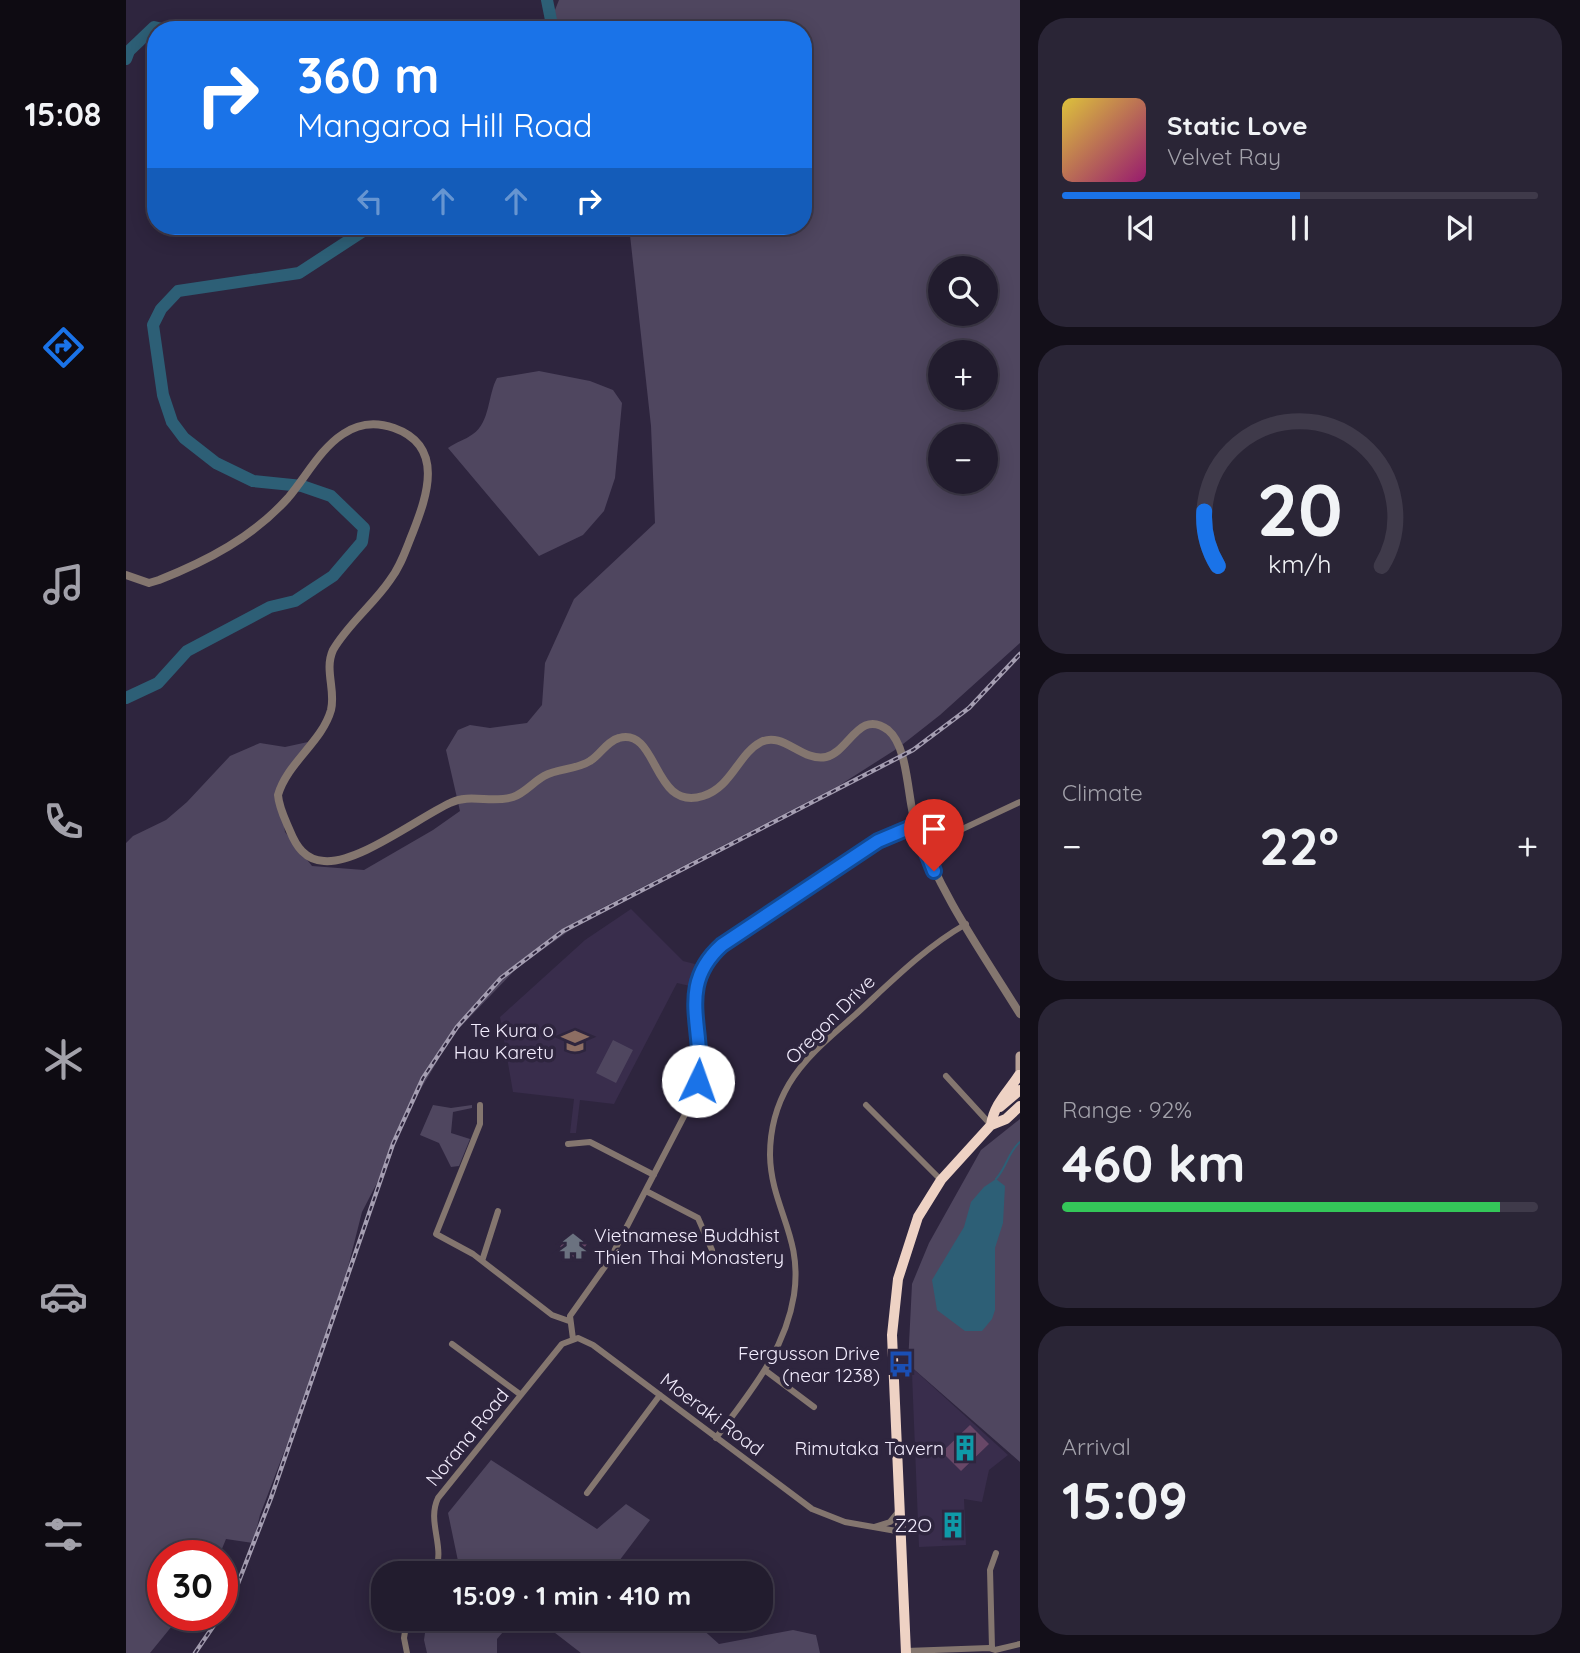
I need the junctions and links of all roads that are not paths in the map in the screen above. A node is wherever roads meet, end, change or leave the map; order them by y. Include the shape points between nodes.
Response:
1 (126, 575) edge
2 (1020, 802) edge
3 (916, 825) junction
4 (924, 848) junction
5 (965, 924) junction
6 (1020, 1014) edge
7 (1020, 1056) edge
8 (946, 1076) dead end
9 (1019, 1076) edge
10 (1020, 1090) edge
11 (480, 1105) dead end
12 (866, 1105) dead end
13 (1020, 1106) edge
14 (992, 1119) junction
15 (568, 1144) dead end
16 (654, 1175) junction
17 (941, 1180) junction
18 (646, 1191) junction
19 (498, 1211) dead end
20 (712, 1250) dead end
21 (482, 1261) junction
22 (569, 1321) junction
23 (573, 1339) junction
24 (452, 1344) dead end
25 (766, 1371) junction
26 (521, 1395) junction
27 (660, 1395) junction
28 (814, 1407) dead end
29 (716, 1438) junction
30 (587, 1493) dead end
31 (900, 1509) junction
32 (872, 1528) junction
33 (902, 1532) junction
34 (996, 1553) dead end
35 (438, 1561) edge
36 (405, 1631) edge
37 (1020, 1644) edge
38 (994, 1650) edge
39 (906, 1652) edge
40 (407, 1653) edge

1 - 3 street via 149,583 221,552 245,537 289,496 341,435 374,424 396,429 425,455 429,474 421,510 398,569 331,654 332,702 327,720 279,791 293,839 309,857 330,861 350,855 458,799 517,796 542,777 590,761 616,739 636,740 671,791 696,798 724,784 764,741 779,741 811,757 826,757 871,724 888,730 899,748
2 - 4 street
3 - 4 street
3 - 16 street via 878,841 709,958 698,982 694,1009 701,1055 696,1090
4 - 5 street
5 - 6 street
5 - 25 street, Oregon Drive via 929,948 806,1060 780,1101 770,1156 797,1263 786,1328
7 - 9 main road
8 - 14 street
9 - 14 highway
10 - 14 highway
11 - 21 street via 480,1124 436,1234
12 - 17 street
13 - 14 highway via 1006,1119
14 - 17 highway
15 - 16 street via 590,1142
16 - 18 street
17 - 31 highway via 918,1217 895,1294 892,1335
18 - 20 street via 698,1218
18 - 22 street via 609,1261
19 - 21 street
21 - 22 street via 552,1315
22 - 23 street
23 - 26 street, Norana Road via 562,1344
23 - 27 street, Moeraki Road via 587,1341
24 - 26 street
25 - 28 street
25 - 29 street, Oregon Drive
26 - 35 street, Norana Road via 438,1498 433,1514
27 - 29 street, Moeraki Road
27 - 30 street
29 - 32 street, Moeraki Road via 812,1509
31 - 32 street via 890,1522
31 - 33 highway
32 - 33 street, Moeraki Road
33 - 39 highway
34 - 38 street via 990,1570
36 - 40 street
37 - 38 street
38 - 39 street

